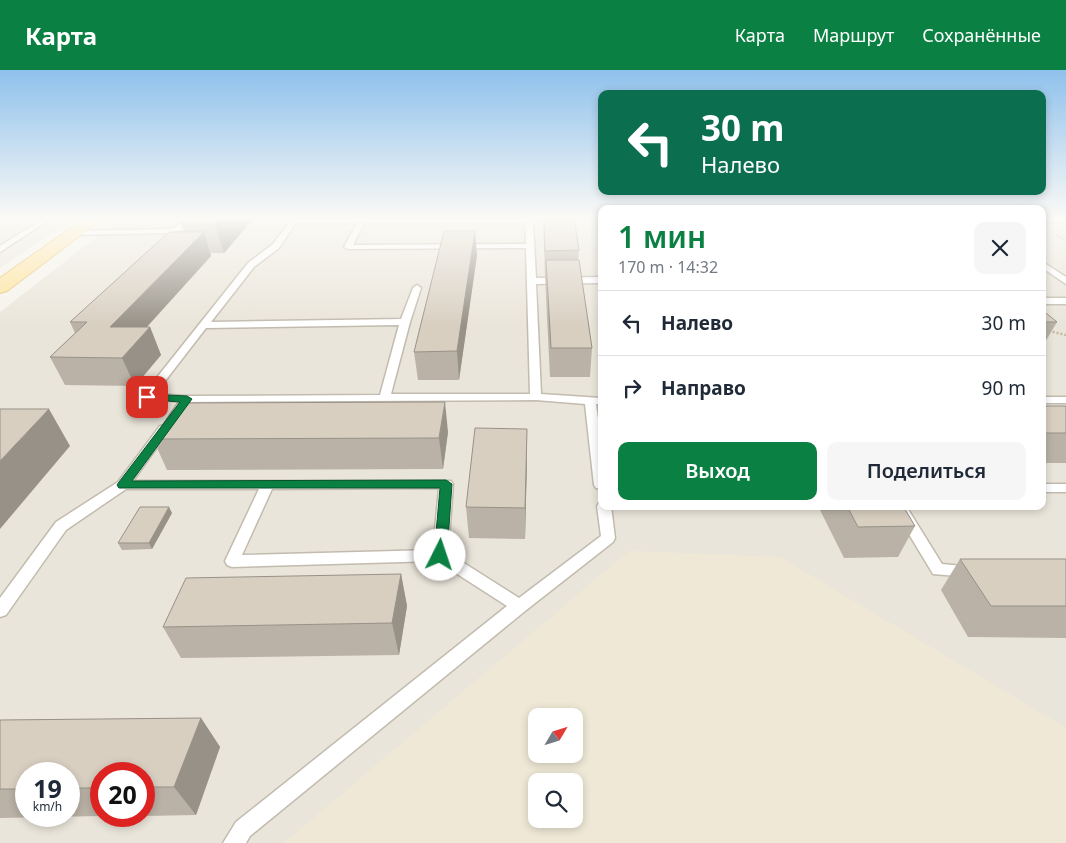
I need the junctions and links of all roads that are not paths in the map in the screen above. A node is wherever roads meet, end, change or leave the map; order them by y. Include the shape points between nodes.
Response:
1 (45, 254) edge
2 (265, 254) edge
3 (531, 254) edge
4 (1046, 267) edge
5 (598, 280) edge
6 (532, 281) junction
7 (1066, 281) edge
8 (0, 287) edge
9 (417, 288) dead end
10 (1046, 301) edge
11 (1066, 301) edge
12 (405, 322) junction
13 (203, 325) junction
14 (536, 397) junction
15 (385, 398) junction
16 (187, 399) junction
17 (1046, 400) edge
18 (1066, 400) edge
19 (596, 401) edge
20 (598, 435) edge
21 (123, 485) junction
22 (266, 485) junction
23 (1046, 488) edge
24 (1066, 488) edge
25 (604, 510) edge
26 (901, 510) edge
27 (440, 555) junction
28 (987, 571) edge
29 (519, 606) junction
30 (0, 610) edge
31 (234, 843) edge

1 - 8 main road
2 - 13 lane via 251,264
3 - 6 lane
4 - 7 lane
5 - 6 lane
6 - 14 lane
9 - 12 lane
10 - 11 lane
12 - 13 lane
12 - 15 lane
13 - 16 lane via 147,397
14 - 15 lane
14 - 19 lane
15 - 16 lane
16 - 21 lane
17 - 18 lane
19 - 20 lane
21 - 22 lane
21 - 30 lane via 61,526
22 - 27 lane via 446,484
22 - 27 lane via 232,561
23 - 24 lane
25 - 29 lane via 608,538
26 - 28 lane via 938,570
27 - 29 lane
29 - 31 lane via 243,829

